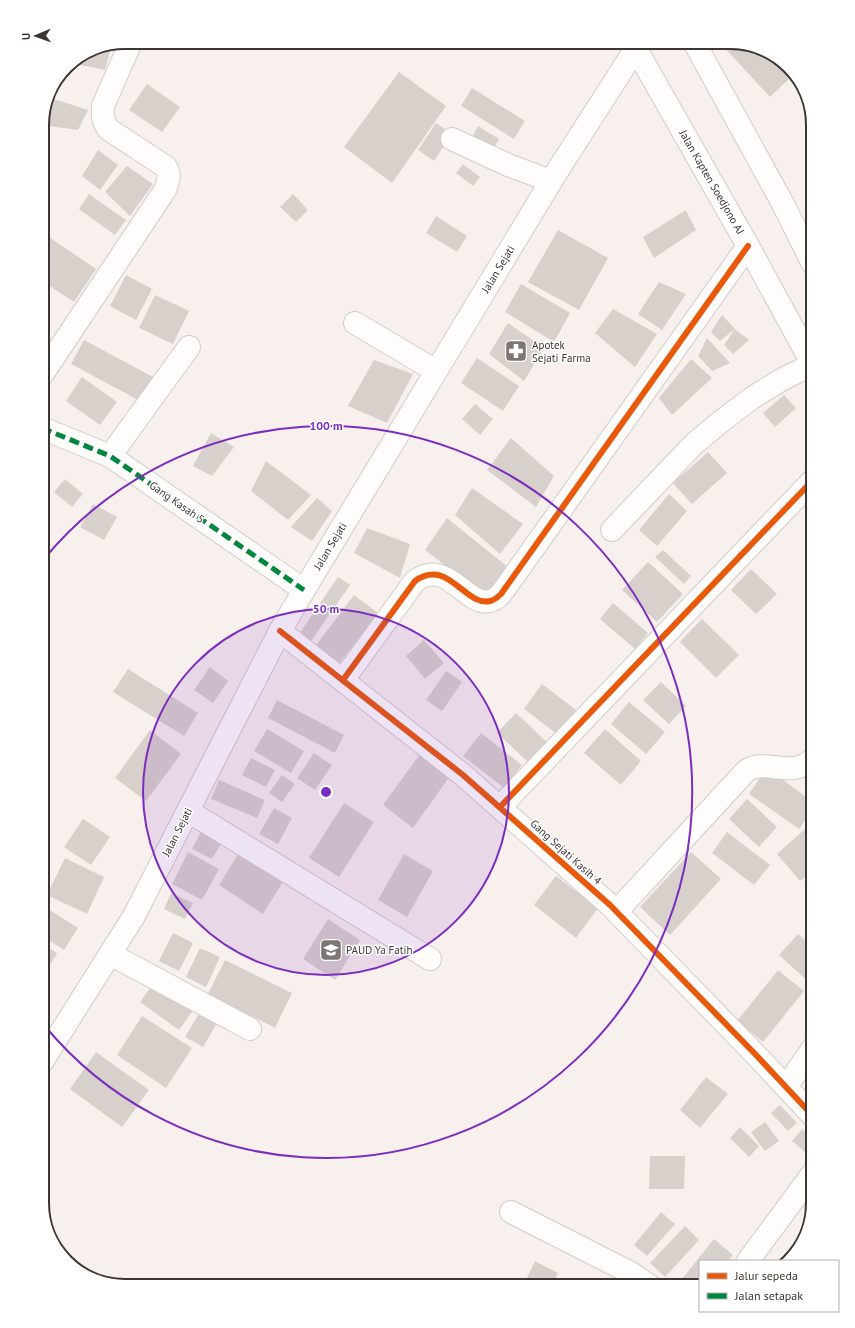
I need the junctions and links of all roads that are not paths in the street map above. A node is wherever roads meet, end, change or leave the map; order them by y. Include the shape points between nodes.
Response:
1 (128, 49) edge
2 (633, 49) edge
3 (639, 49) edge
4 (698, 49) edge
5 (452, 139) dead end
6 (551, 181) junction
7 (748, 246) junction
8 (806, 250) edge
9 (355, 323) dead end
10 (189, 346) dead end
11 (806, 351) edge
12 (49, 364) edge
13 (806, 367) edge
14 (436, 370) junction
15 (49, 431) edge
16 (110, 456) junction
17 (806, 487) edge
18 (612, 530) dead end
19 (304, 590) junction
20 (280, 631) junction
21 (343, 680) junction
22 (806, 764) edge
23 (500, 807) junction
24 (188, 811) junction
25 (617, 911) junction
26 (110, 954) junction
27 (430, 959) dead end
28 (250, 1030) dead end
29 (49, 1051) edge
30 (806, 1058) edge
31 (786, 1087) junction
32 (806, 1108) edge
33 (806, 1182) edge
34 (511, 1212) dead end
35 (749, 1260) edge
36 (639, 1279) edge

1 - 12 street via 103,106 103,121 108,129 166,167 168,182
2 - 6 street, Jalan Sejati
3 - 7 street, Jalan Kapten Soedjono AJ
4 - 8 street
5 - 6 street via 508,165
6 - 14 street, Jalan Sejati
7 - 11 street, Jalan Kapten Soedjono AJ
7 - 21 street via 501,594 494,600 483,601 443,576 428,574 416,581
9 - 14 street
10 - 16 street
13 - 18 street via 780,380 719,423 694,444
14 - 19 street, Jalan Sejati
15 - 16 street, Gang Kasah 5
16 - 19 street, Gang Kasah 5
17 - 23 street
19 - 20 street, Jalan Sejati
20 - 21 street, Gang Sejati Kasih 4
20 - 24 street, Jalan Sejati
21 - 23 street, Gang Sejati Kasih 4
22 - 25 street via 795,769 762,766 746,771
23 - 25 street, Gang Sejati Kasih 4
24 - 26 street, Jalan Sejati via 134,916
24 - 27 street
25 - 31 street, Gang Sejati Kasih 4
26 - 28 street
26 - 29 street, Jalan Sejati
30 - 31 street
31 - 32 street, Gang Sejati Kasih 4
33 - 35 street
34 - 36 street

